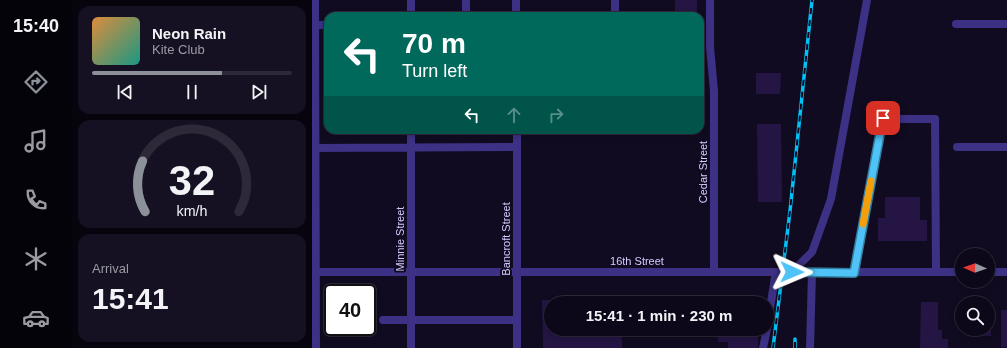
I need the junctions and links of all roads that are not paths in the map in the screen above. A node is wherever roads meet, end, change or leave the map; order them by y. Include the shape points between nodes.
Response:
1 (315, 0) edge
2 (411, 0) edge
3 (466, 0) edge
4 (516, 0) edge
5 (615, 0) edge
6 (710, 0) edge
7 (867, 0) edge
8 (411, 12) edge
9 (466, 12) edge
10 (516, 12) edge
11 (615, 12) edge
12 (956, 24) dead end
13 (1007, 24) edge
14 (313, 25) edge
15 (324, 25) edge
16 (411, 134) edge
17 (517, 134) edge
18 (517, 147) junction
19 (957, 147) dead end
20 (1007, 147) edge
21 (314, 148) edge
22 (411, 148) junction
23 (714, 271) junction
24 (314, 272) edge
25 (411, 272) junction
26 (517, 272) junction
27 (776, 272) junction
28 (792, 272) junction
29 (812, 272) junction
30 (936, 272) junction
31 (955, 272) edge
32 (995, 272) edge
33 (1007, 272) edge
34 (854, 273) junction
35 (772, 296) edge
36 (314, 320) edge
37 (383, 320) dead end
38 (411, 320) junction
39 (517, 320) junction
40 (765, 336) edge
41 (316, 348) edge
42 (411, 348) edge
43 (518, 348) edge
44 (763, 348) edge
45 (810, 348) edge

1 - 14 street
2 - 8 street
3 - 9 street
4 - 10 street
5 - 11 street
6 - 23 street, Cedar Street via 710,47 714,91
7 - 28 street via 831,199 812,252
12 - 13 street
14 - 15 street
14 - 21 street
16 - 22 street, Minnie Street
17 - 18 street, Bancroft Street
18 - 22 street
18 - 26 street, Bancroft Street
19 - 20 street
21 - 22 street
21 - 24 street
22 - 25 street, Minnie Street
23 - 26 street, 16th Street
23 - 27 street, 16th Street
24 - 25 street, 16th Street
24 - 36 street
25 - 26 street, 16th Street
25 - 38 street, Minnie Street
26 - 39 street, Bancroft Street
27 - 28 street, 16th Street
27 - 35 street
28 - 29 street, 16th Street
29 - 34 street, 16th Street
29 - 45 street
30 - 31 street, 16th Street
30 - 34 street, 16th Street
30 - 34 street via 935,119 883,118
32 - 33 street
36 - 41 street
37 - 38 street
38 - 39 street
38 - 42 street, Minnie Street
39 - 43 street, Bancroft Street
40 - 44 street

